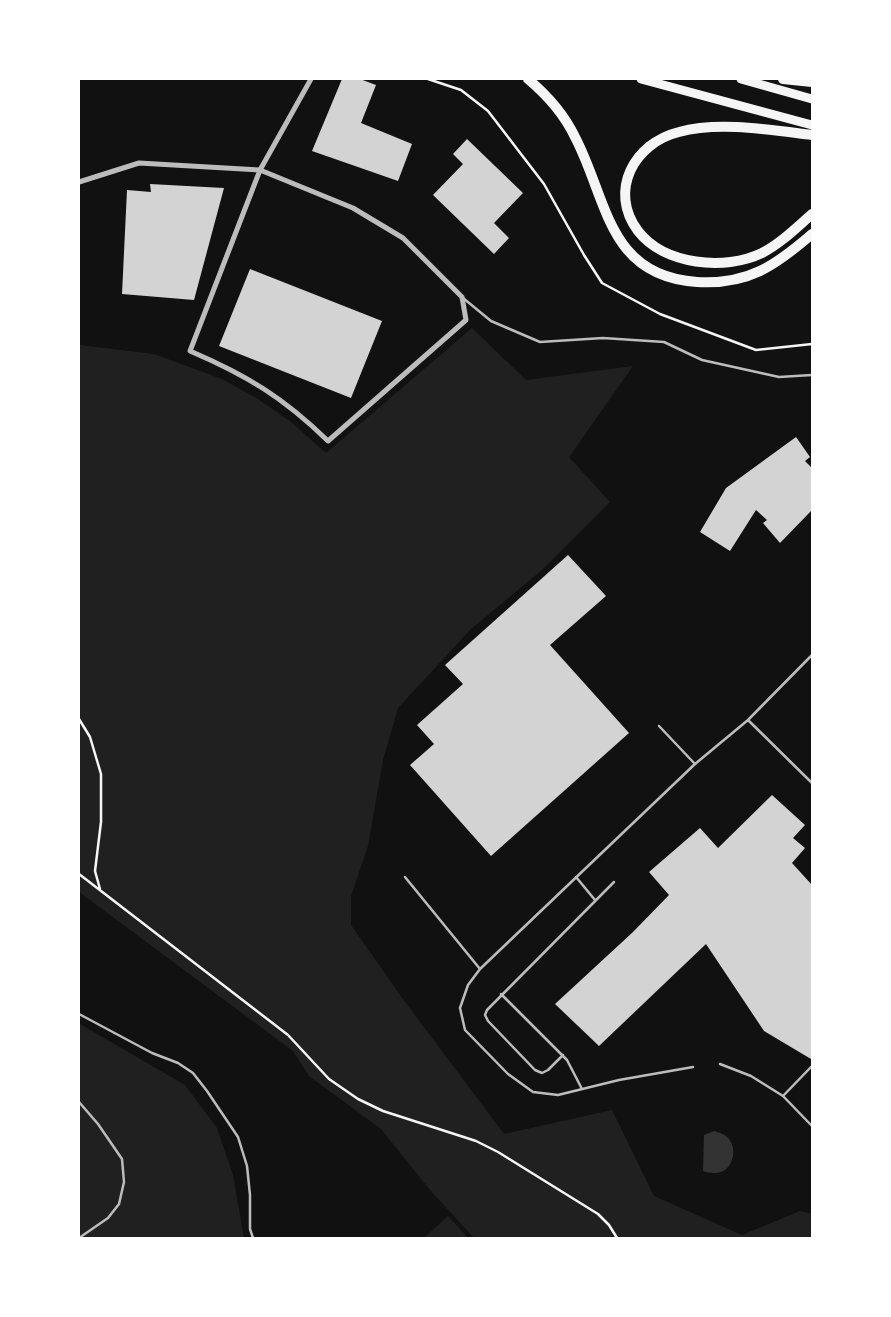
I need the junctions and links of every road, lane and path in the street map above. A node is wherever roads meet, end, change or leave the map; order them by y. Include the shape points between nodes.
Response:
1 (311, 79) edge
2 (528, 79) edge
3 (641, 79) edge
4 (741, 79) edge
5 (783, 79) edge
6 (812, 82) edge
7 (812, 99) edge
8 (812, 125) edge
9 (812, 135) edge
10 (260, 170) junction
11 (79, 182) edge
12 (812, 214) edge
13 (812, 234) edge
14 (463, 297) junction
15 (812, 375) edge
16 (812, 655) edge
17 (79, 719) edge
18 (748, 719) junction
19 (659, 726) dead end
20 (695, 764) junction
21 (812, 783) edge
22 (79, 874) edge
23 (405, 877) dead end
24 (576, 877) junction
25 (614, 882) dead end
26 (100, 889) junction
27 (595, 900) junction
28 (480, 969) junction
29 (501, 994) junction
30 (79, 1014) edge
31 (563, 1055) junction
32 (720, 1064) dead end
33 (812, 1066) edge
34 (693, 1067) dead end
35 (582, 1090) junction
36 (783, 1096) junction
37 (79, 1102) edge
38 (812, 1126) edge
39 (79, 1238) edge
40 (253, 1238) edge
41 (617, 1238) edge

1 - 10 street
2 - 13 highway via 561,113 575,136 620,242 654,271 694,282 735,279 771,266
3 - 8 main road
4 - 7 main road
5 - 6 highway
9 - 12 highway via 722,128 676,132 638,157 626,193 632,221 652,245 673,255 709,262 736,261 761,253
10 - 11 street via 139,163
10 - 14 street via 353,208 403,239
10 - 14 street via 190,351 273,393 328,441 466,320
14 - 15 lane via 491,321 540,342 603,338 664,342 715,363 779,377
16 - 18 lane
17 - 26 path via 90,737 101,774 95,871
18 - 20 lane
18 - 21 lane
19 - 20 lane
20 - 24 lane
22 - 26 path
23 - 28 lane
24 - 27 lane
24 - 28 lane
25 - 27 lane
26 - 41 path via 288,1035 329,1079 358,1099 498,1152 598,1214
27 - 29 lane
28 - 35 lane via 460,1008 465,1030 508,1074 534,1092 558,1095
29 - 31 lane
29 - 31 lane via 485,1015 535,1070 548,1070
30 - 40 lane via 178,1063 207,1091 238,1137 247,1167
31 - 35 lane
32 - 36 lane
33 - 36 lane
34 - 35 lane
36 - 38 lane
37 - 39 lane via 122,1159 124,1182 119,1204 108,1218

